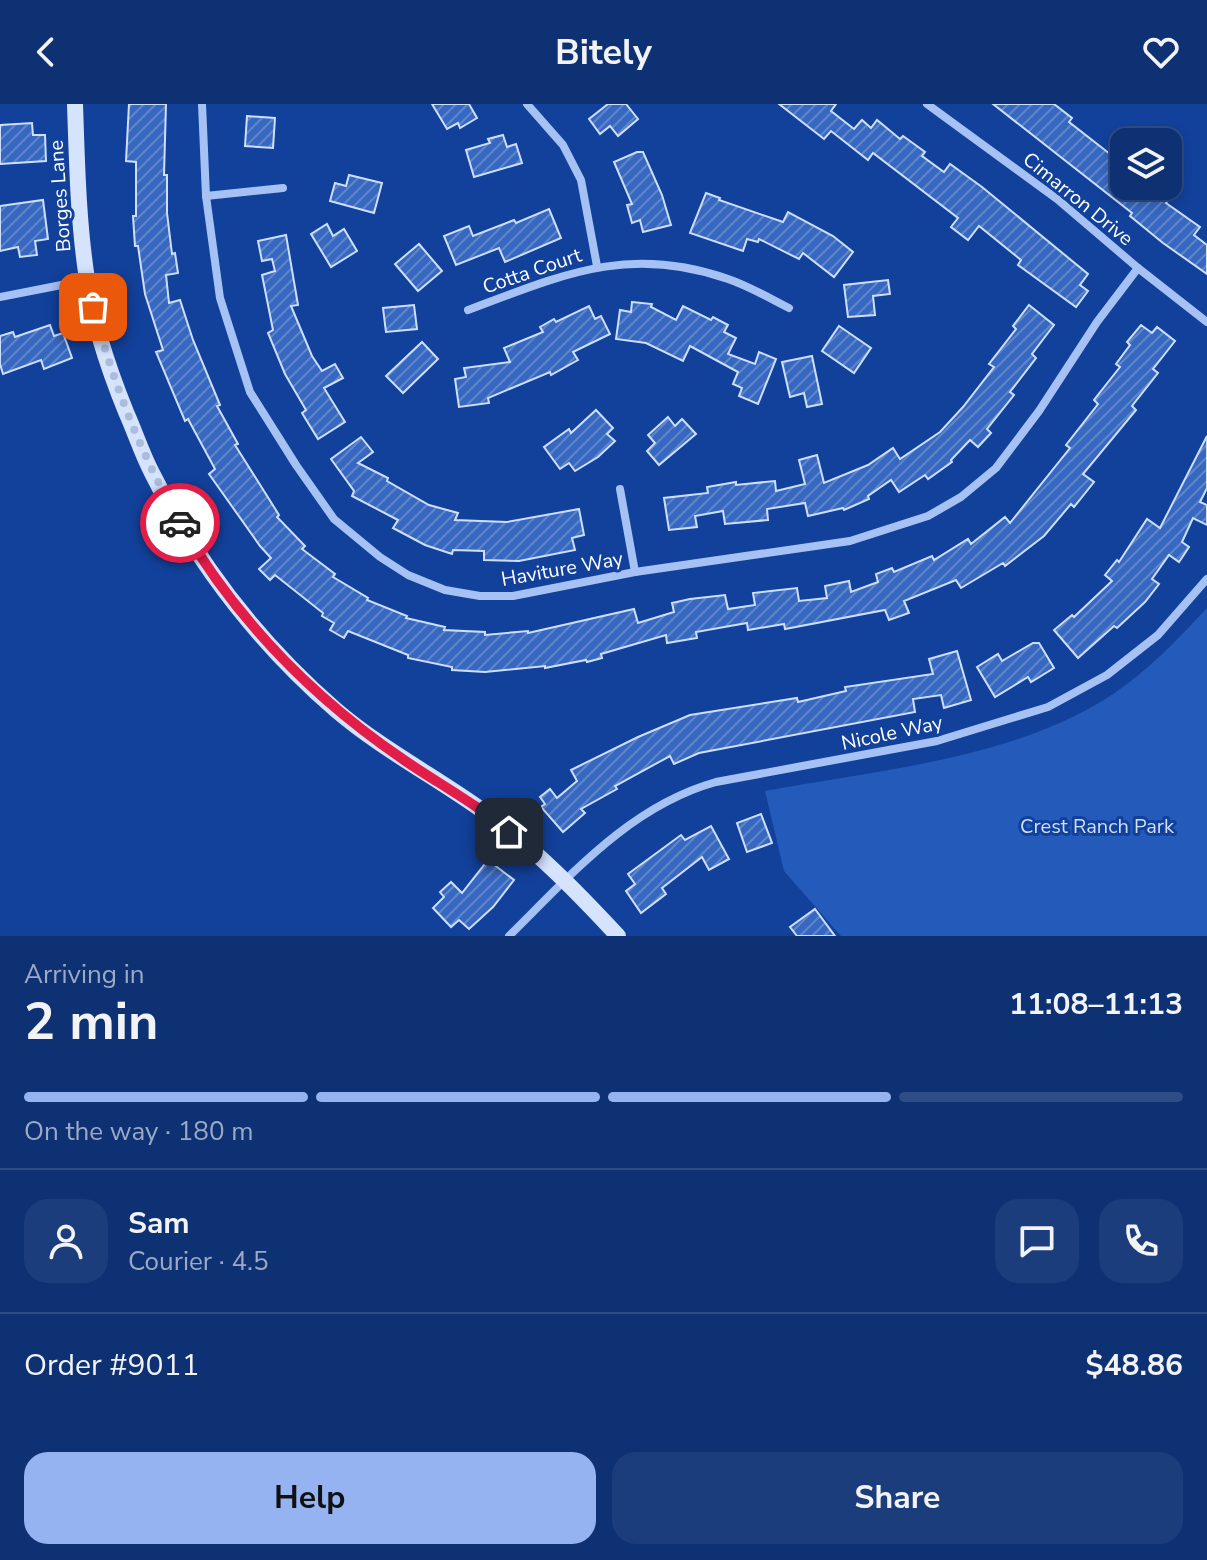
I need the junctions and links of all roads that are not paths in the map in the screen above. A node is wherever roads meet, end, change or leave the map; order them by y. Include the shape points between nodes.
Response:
1 (75, 104) edge
2 (202, 104) edge
3 (527, 104) edge
4 (927, 104) edge
5 (283, 188) dead end
6 (206, 196) junction
7 (597, 266) junction
8 (1138, 268) junction
9 (87, 280) junction
10 (0, 297) edge
11 (789, 308) dead end
12 (468, 310) dead end
13 (1207, 322) edge
14 (620, 489) dead end
15 (635, 572) junction
16 (1207, 579) edge
17 (566, 880) junction
18 (509, 936) edge
19 (618, 936) edge

1 - 9 street, Borges Lane
2 - 6 street, Haviture Way
3 - 7 street via 563,145 581,180
4 - 8 street, Cimarron Drive via 1057,199
5 - 6 street
6 - 15 street, Haviture Way via 220,298 250,392 334,519 408,575 445,590 513,596
7 - 11 street, Cotta Court via 665,263 731,280
7 - 12 street, Cotta Court
8 - 13 street, Cimarron Drive
8 - 15 street, Haviture Way via 996,468 961,497 905,525 850,541
9 - 10 street
9 - 17 street, Borges Lane via 113,378 151,472 194,548 238,609 338,711 491,816
14 - 15 street
16 - 17 street, Nicole Way via 1158,635 1066,700 937,741 696,788 630,823
17 - 18 street, Nicole Way
17 - 19 street, Borges Lane

